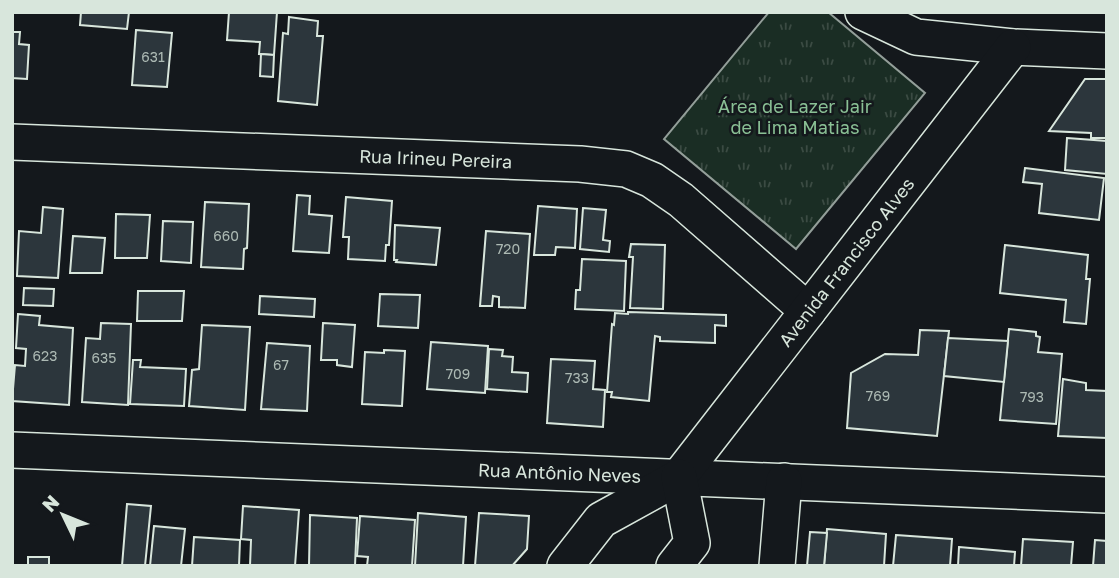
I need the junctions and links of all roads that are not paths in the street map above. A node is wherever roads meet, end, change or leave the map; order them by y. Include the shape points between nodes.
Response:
1 (863, 12) edge
2 (1013, 47) junction
3 (1107, 51) edge
4 (12, 142) edge
5 (808, 312) junction
6 (12, 450) edge
7 (679, 477) junction
8 (784, 481) junction
9 (1107, 495) edge
10 (565, 566) edge
11 (674, 566) edge
12 (777, 566) edge

1 - 2 street via 916,37
2 - 3 street
2 - 5 street, Avenida Francisco Alves
4 - 5 street, Rua Irineu Pereira via 626,169 681,200
5 - 7 street, Avenida Francisco Alves
6 - 7 street, Rua Antônio Neves
7 - 8 street, Rua Antônio Neves
7 - 10 street, Avenida Francisco Alves via 601,520
7 - 11 street via 692,544
8 - 9 street, Rua Antônio Neves
8 - 12 street

